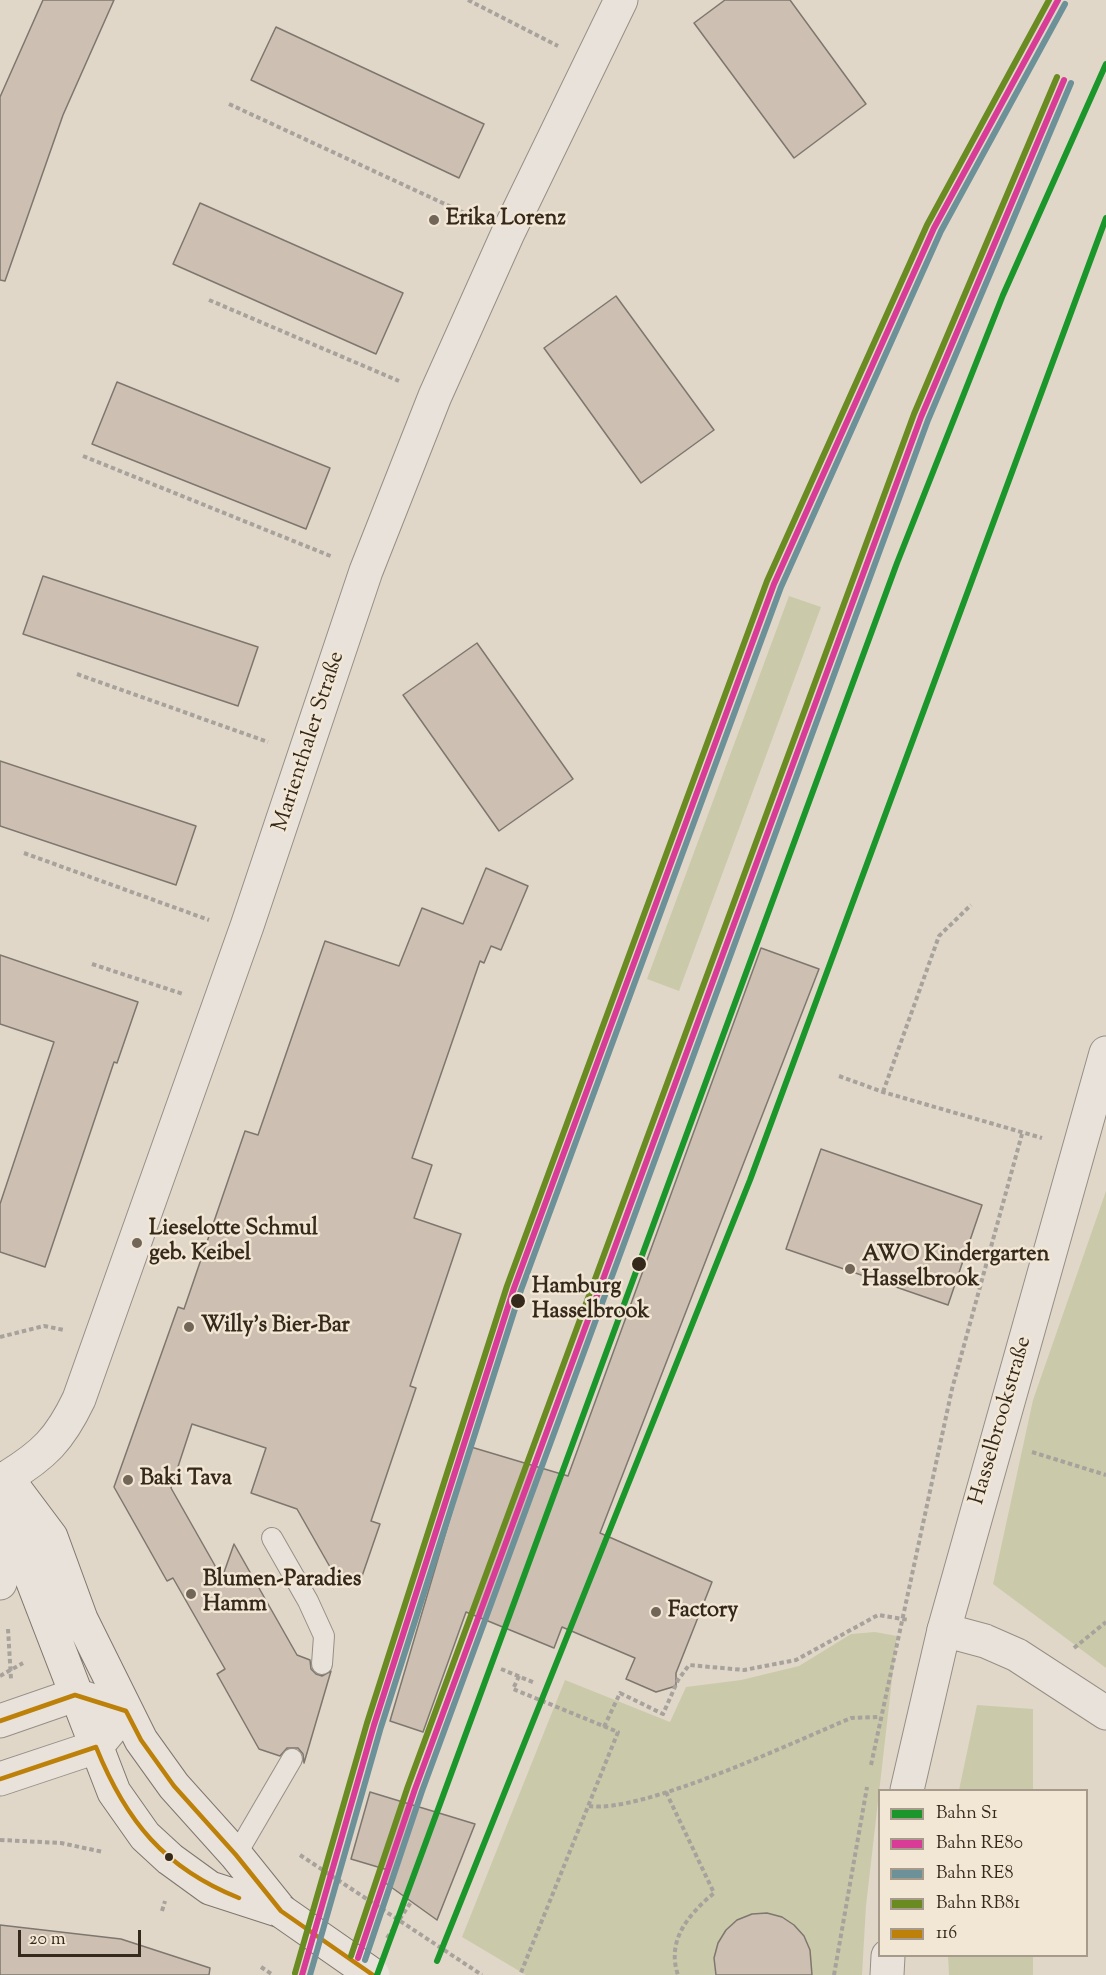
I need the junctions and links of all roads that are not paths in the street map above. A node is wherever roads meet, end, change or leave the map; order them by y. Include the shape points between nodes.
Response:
1 (621, 0) edge
2 (1106, 1053) edge
3 (3, 1472) edge
4 (16, 1538) junction
5 (272, 1538) dead end
6 (0, 1583) edge
7 (944, 1630) junction
8 (322, 1664) dead end
9 (75, 1695) junction
10 (126, 1711) junction
11 (1106, 1713) edge
12 (0, 1721) edge
13 (96, 1747) junction
14 (292, 1759) dead end
15 (0, 1779) edge
16 (907, 1789) edge
17 (236, 1855) junction
18 (281, 1911) junction
19 (888, 1957) edge
20 (373, 1975) edge
21 (887, 1975) edge

1 - 3 street, Marienthaler Straße via 508,233 435,396 366,571 245,933 79,1399 55,1442 39,1457
2 - 7 street, Hasselbrookstraße
3 - 4 street
3 - 10 street via 51,1537 81,1619
4 - 6 street
4 - 9 street
5 - 8 lane via 324,1636
7 - 11 street via 1017,1654
7 - 16 street, Hasselbrookstraße
9 - 10 street
9 - 12 street
9 - 13 street
10 - 13 street
10 - 17 street via 146,1748 174,1786
13 - 15 street
13 - 18 street via 128,1815 170,1859 210,1888
14 - 17 lane
17 - 18 street
18 - 20 street, bridge
19 - 21 street

